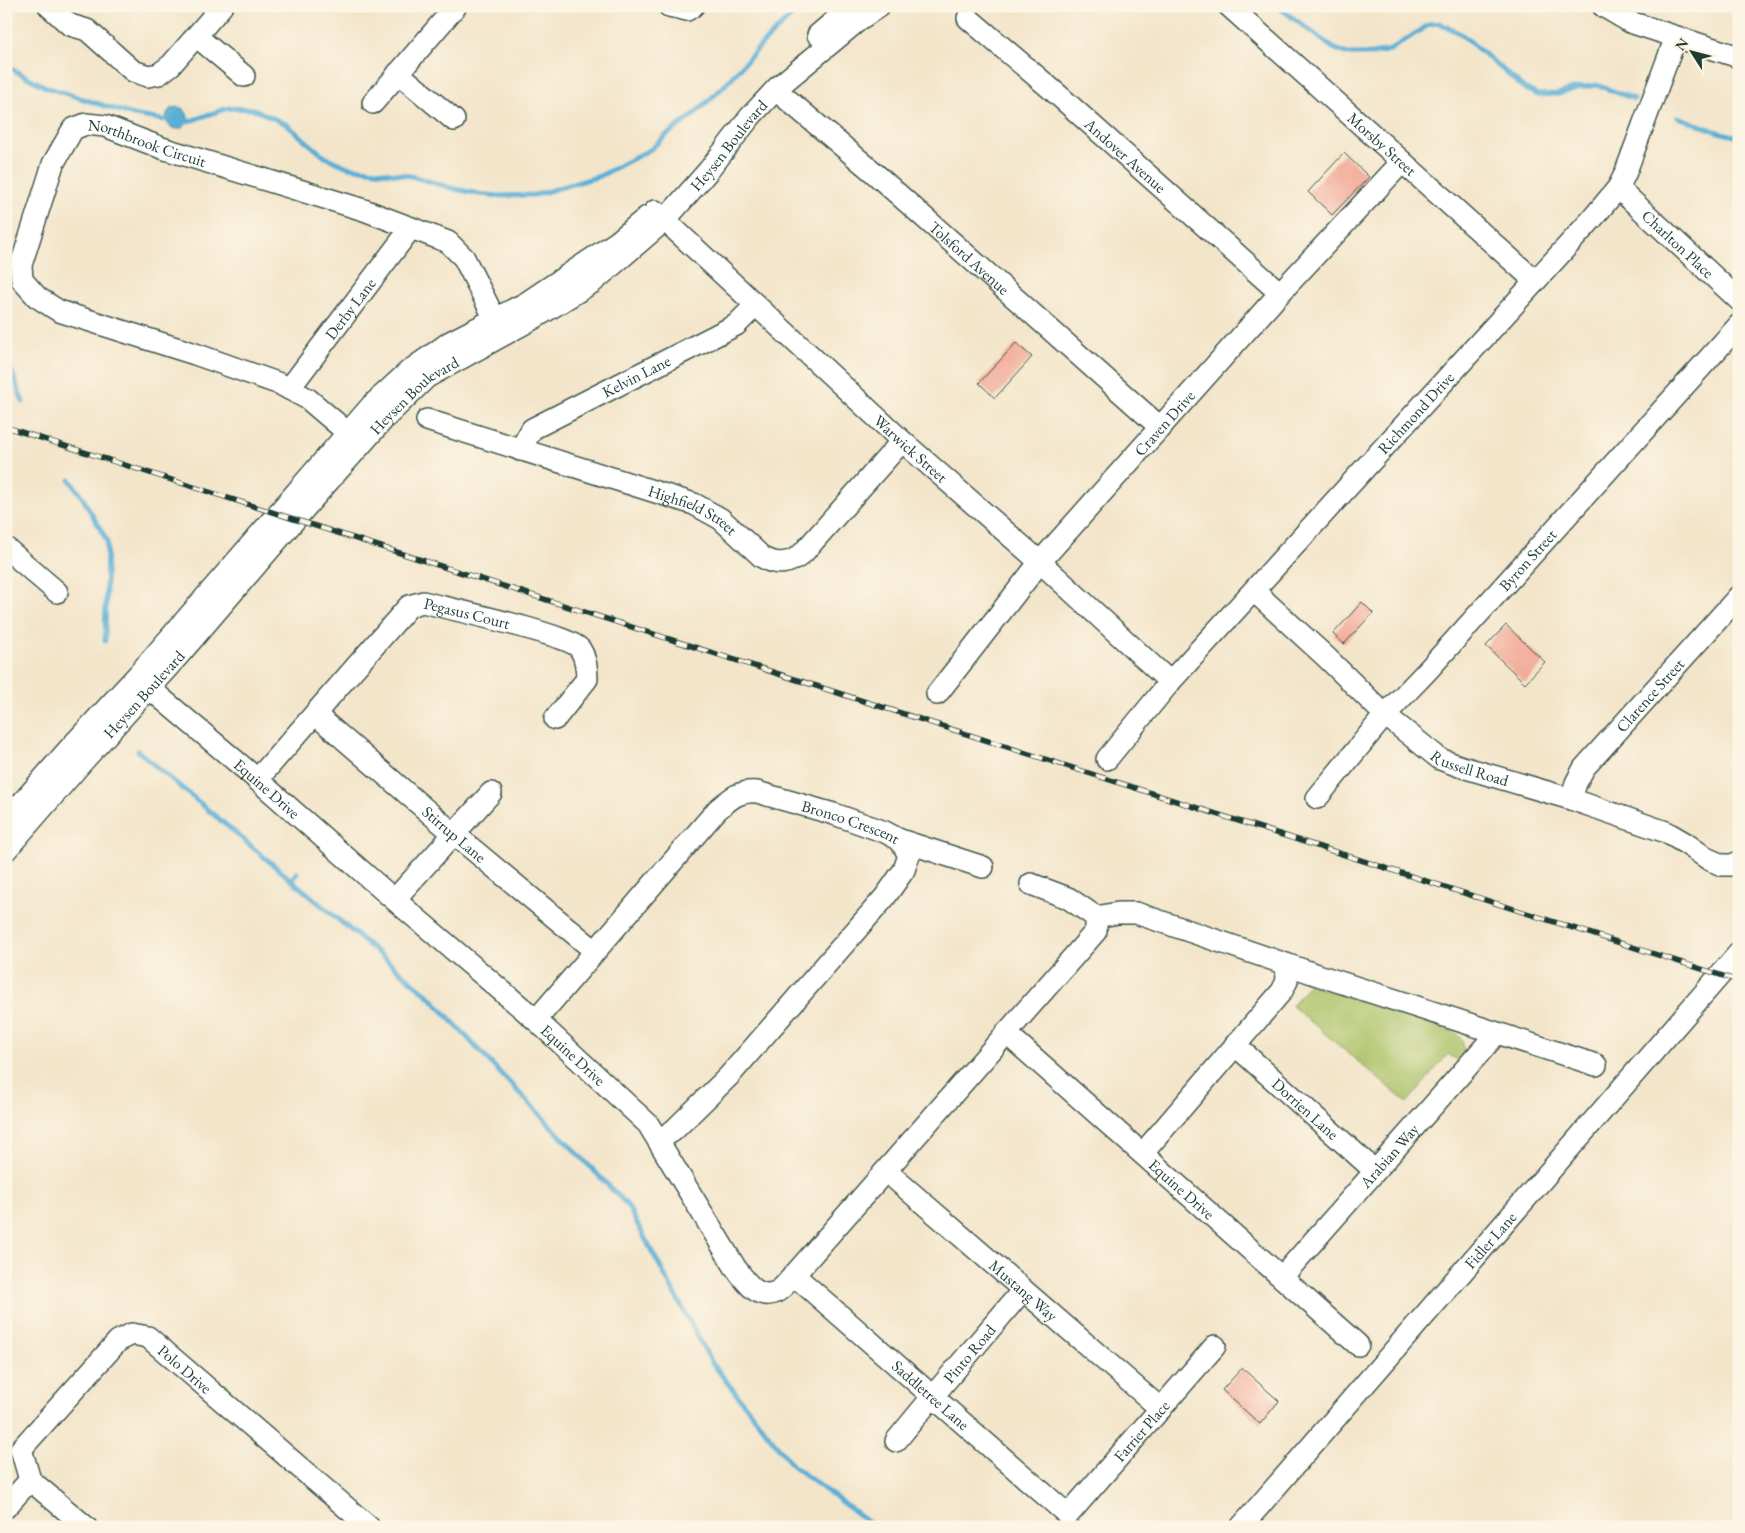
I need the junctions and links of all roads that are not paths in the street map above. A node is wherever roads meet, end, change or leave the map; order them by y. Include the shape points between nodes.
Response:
1 (49, 6) edge
2 (222, 6) edge
3 (456, 6) edge
4 (669, 6) edge
5 (692, 6) edge
6 (852, 6) edge
7 (879, 6) edge
8 (1229, 6) edge
9 (1603, 6) edge
10 (968, 18) dead end
11 (196, 36) junction
12 (1676, 38) junction
13 (1739, 57) edge
14 (398, 73) junction
15 (244, 76) dead end
16 (776, 90) junction
17 (373, 103) dead end
18 (454, 120) dead end
19 (1402, 162) junction
20 (1618, 188) junction
21 (660, 215) junction
22 (411, 228) junction
23 (1535, 281) junction
24 (1280, 292) junction
25 (1739, 300) edge
26 (756, 305) junction
27 (1739, 325) edge
28 (499, 327) junction
29 (289, 389) junction
30 (427, 420) dead end
31 (1160, 428) junction
32 (348, 433) junction
33 (902, 441) junction
34 (520, 450) junction
35 (6, 548) edge
36 (1040, 562) junction
37 (1254, 591) junction
38 (57, 592) dead end
39 (1739, 596) edge
40 (1170, 682) junction
41 (143, 683) junction
42 (937, 694) dead end
43 (315, 714) junction
44 (1385, 715) junction
45 (555, 719) dead end
46 (1107, 759) dead end
47 (257, 780) junction
48 (490, 793) dead end
49 (1317, 798) dead end
50 (1571, 800) junction
51 (6, 821) edge
52 (455, 833) junction
53 (900, 840) junction
54 (6, 850) edge
55 (1736, 863) edge
56 (983, 867) dead end
57 (1031, 884) dead end
58 (395, 899) junction
59 (1096, 917) junction
60 (595, 951) junction
61 (1739, 953) edge
62 (1286, 964) junction
63 (536, 1020) junction
64 (1006, 1033) junction
65 (1497, 1033) junction
66 (1235, 1045) junction
67 (1596, 1065) dead end
68 (659, 1140) junction
69 (1143, 1153) junction
70 (886, 1171) junction
71 (1375, 1171) junction
72 (794, 1275) junction
73 (1282, 1277) junction
74 (1024, 1290) junction
75 (1358, 1345) dead end
76 (1215, 1346) dead end
77 (933, 1396) junction
78 (1162, 1409) junction
79 (896, 1442) dead end
80 (13, 1446) edge
81 (30, 1480) junction
82 (6, 1507) edge
83 (1068, 1516) joint
84 (86, 1527) edge
85 (369, 1527) edge
86 (1241, 1527) edge

1 - 11 street via 70,24 87,30 133,71 148,76 159,74 171,65
2 - 11 street
3 - 14 street
4 - 5 street via 687,10
6 - 21 street, Heysen Boulevard via 739,108
7 - 16 street, Heysen Boulevard
8 - 19 street, Morsby Street
9 - 12 street via 1630,22
10 - 24 street, Andover Avenue
11 - 15 street
12 - 13 street
12 - 20 street, Richmond Drive
14 - 17 street
14 - 18 street
16 - 21 street, Heysen Boulevard via 750,117 709,170
16 - 31 street, Tolsford Avenue via 865,165
19 - 23 street, Morsby Street
19 - 24 street, Craven Drive
20 - 23 street, Richmond Drive
20 - 25 street, Charlton Place
21 - 26 street, Warwick Street
21 - 28 street, Heysen Boulevard via 526,303
22 - 28 street, Northbrook Circuit via 448,242 464,258
22 - 29 street, Derby Lane
22 - 29 street, Northbrook Circuit via 162,148 105,126 86,124 72,129 53,164 20,265 22,280 38,297 59,311 194,354
23 - 37 street, Richmond Drive
24 - 31 street, Craven Drive
26 - 33 street, Warwick Street
26 - 34 street, Kelvin Lane via 736,324 532,429
27 - 44 street, Byron Street
28 - 32 street, Heysen Boulevard via 450,342 409,371 372,405
28 - 41 street, Heysen Boulevard via 428,377 396,408
29 - 32 street, Northbrook Circuit via 308,399
30 - 34 street, Highfield Street
31 - 36 street, Craven Drive
32 - 41 street, Heysen Boulevard
33 - 34 street, Highfield Street via 803,553 780,563 762,557 721,519 694,504
33 - 36 street, Warwick Street
35 - 38 street
36 - 40 street, Warwick Street
36 - 42 street, Craven Drive
37 - 40 street, Richmond Drive
37 - 44 street, Russell Road
39 - 50 street, Clarence Street via 1584,768
40 - 46 street, Richmond Drive
41 - 47 street, Equine Drive
41 - 51 street, Heysen Boulevard via 69,749
41 - 54 street, Heysen Boulevard via 84,760
43 - 45 street, Pegasus Court via 409,606 422,602 507,623 568,641 579,648 587,679
43 - 47 street, Pegasus Court
43 - 52 street, Stirrup Lane
44 - 49 street, Byron Street
44 - 50 street, Russell Road via 1440,758
47 - 58 street, Equine Drive
48 - 52 street
50 - 55 street, Russell Road via 1666,832 1722,865
52 - 58 street
52 - 60 street, Stirrup Lane
53 - 56 street
53 - 60 street, Bronco Crescent via 834,814 746,791 729,799 717,810
53 - 68 street, Bronco Crescent via 909,855 904,870 885,897 729,1076 674,1130
57 - 59 street via 1068,898
58 - 63 street, Equine Drive
59 - 62 street via 1136,913
59 - 64 street, Equine Drive via 1096,931
60 - 63 street, Bronco Crescent
61 - 86 street, Fidler Lane
62 - 65 street
62 - 66 street via 1287,981 1282,991
63 - 68 street, Equine Drive via 648,1124
64 - 69 street, Equine Drive
64 - 70 street, Equine Drive
65 - 67 street
65 - 71 street, Arabian Way
66 - 69 street
66 - 71 street, Dorrien Lane
68 - 72 street, Equine Drive via 750,1287 761,1293 776,1292
69 - 73 street, Equine Drive
70 - 72 street, Equine Drive
70 - 74 street, Mustang Way
71 - 73 street, Arabian Way
72 - 77 street, Saddletree Lane
73 - 75 street, Equine Drive
74 - 77 street, Pinto Road
74 - 78 street, Mustang Way
76 - 78 street, Farrier Place
77 - 79 street, Pinto Road
77 - 83 street, Saddletree Lane
78 - 83 street, Farrier Place
80 - 81 street
80 - 85 street, Polo Drive via 118,1341 132,1334 148,1337
81 - 82 street
81 - 84 street

